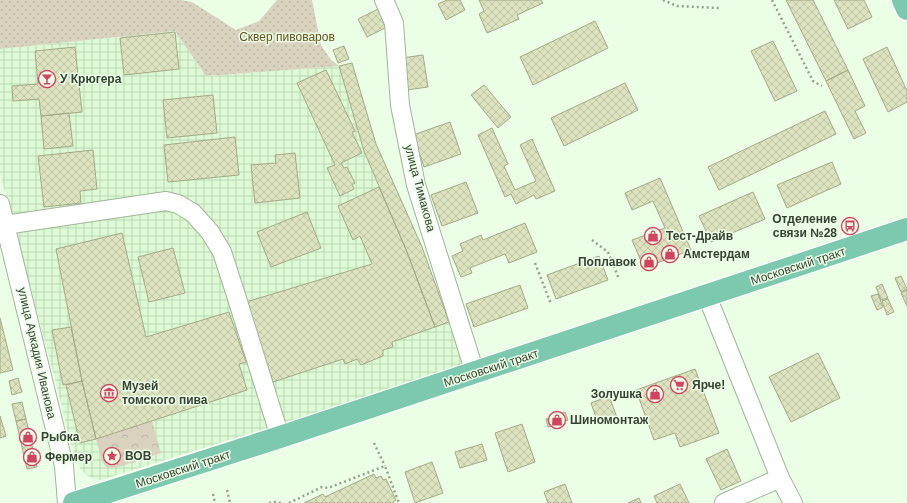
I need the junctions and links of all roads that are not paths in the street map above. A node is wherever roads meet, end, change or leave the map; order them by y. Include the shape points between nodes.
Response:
1 (384, 0) edge
2 (903, 0) edge
3 (907, 9) edge
4 (0, 204) edge
5 (5, 225) junction
6 (907, 229) edge
7 (7, 263) edge
8 (707, 296) junction
9 (474, 373) junction
10 (280, 437) junction
11 (780, 478) junction
12 (67, 503) edge
13 (74, 503) edge
14 (724, 503) edge
15 (792, 503) edge

1 - 9 street, улица Тимакова via 394,23 400,105 416,185
2 - 3 main road
4 - 5 street, улица Аркадия Иванова
5 - 7 street, улица Аркадия Иванова
5 - 10 street via 166,201 178,204 193,213 210,232 222,252
6 - 8 main road, Московский тракт
7 - 12 street, улица Аркадия Иванова via 64,466
8 - 9 main road, Московский тракт
8 - 11 street
9 - 10 main road, Московский тракт
10 - 13 main road, Московский тракт
11 - 14 street
11 - 15 street

